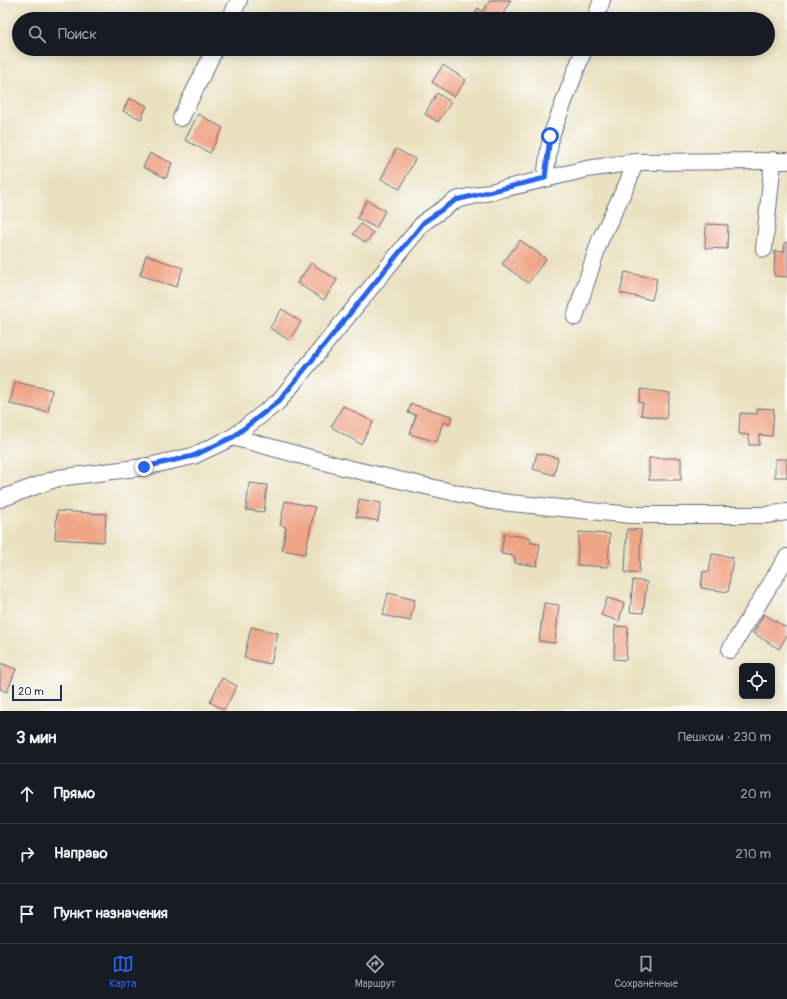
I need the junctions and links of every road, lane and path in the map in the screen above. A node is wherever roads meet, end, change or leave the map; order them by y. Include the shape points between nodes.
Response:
1 (239, 0) edge
2 (602, 0) edge
3 (233, 12) edge
4 (598, 12) edge
5 (212, 56) edge
6 (581, 56) edge
7 (181, 118) dead end
8 (780, 160) edge
9 (634, 162) junction
10 (545, 178) junction
11 (764, 249) dead end
12 (575, 317) dead end
13 (233, 437) junction
14 (0, 499) edge
15 (787, 512) edge
16 (787, 557) edge
17 (730, 650) dead end

1 - 3 street
2 - 4 street
5 - 7 street
6 - 10 street via 550,136
8 - 9 street
8 - 11 street
9 - 10 street via 586,168
9 - 12 street via 628,182 600,240
10 - 13 street via 456,200 424,222 279,401
13 - 14 street via 193,456 144,467 58,478
13 - 15 street via 347,468 491,501 631,516 766,515
16 - 17 street

